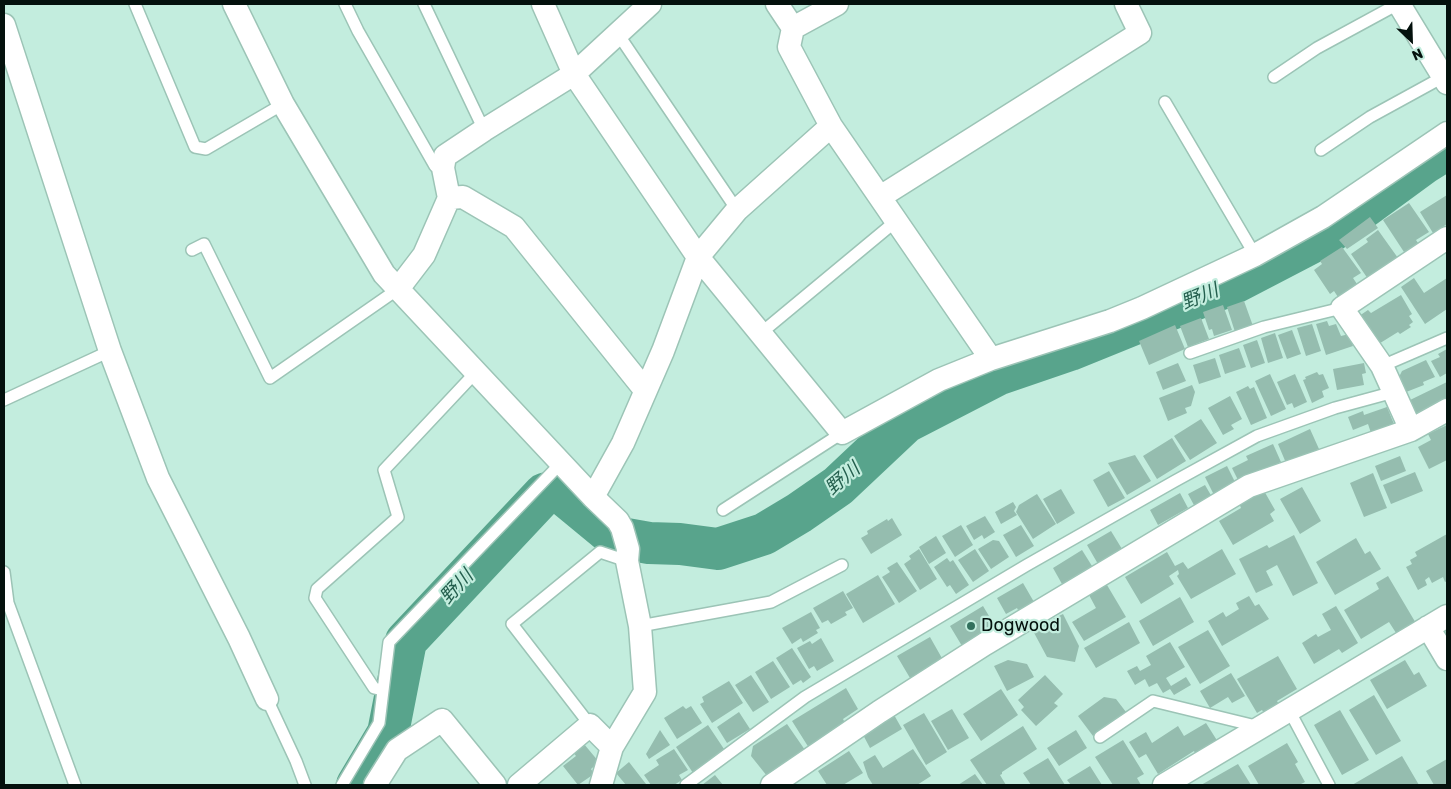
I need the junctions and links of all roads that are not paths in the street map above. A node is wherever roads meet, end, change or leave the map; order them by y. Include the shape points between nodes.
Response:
1 (135, 4) edge
2 (234, 4) edge
3 (345, 4) edge
4 (424, 4) edge
5 (543, 4) edge
6 (650, 4) edge
7 (777, 4) edge
8 (837, 4) edge
9 (1126, 4) edge
10 (1398, 4) edge
11 (4, 24) edge
12 (793, 28) junction
13 (618, 34) junction
14 (574, 74) junction
15 (1274, 77) dead end
16 (1445, 80) edge
17 (1165, 102) dead end
18 (283, 104) junction
19 (831, 126) junction
20 (484, 130) junction
21 (1447, 133) edge
22 (1321, 150) dead end
23 (443, 168) junction
24 (880, 197) junction
25 (449, 198) junction
26 (737, 210) junction
27 (896, 221) junction
28 (1447, 238) edge
29 (192, 250) dead end
30 (1255, 255) junction
31 (698, 257) junction
32 (398, 289) junction
33 (1342, 308) junction
34 (761, 333) junction
35 (1447, 338) edge
36 (110, 351) junction
37 (1190, 353) dead end
38 (991, 359) junction
39 (1382, 366) junction
40 (476, 372) junction
41 (645, 390) junction
42 (1394, 392) junction
43 (4, 400) edge
44 (1447, 410) edge
45 (1411, 430) junction
46 (842, 433) junction
47 (561, 463) junction
48 (593, 497) junction
49 (723, 510) dead end
50 (626, 548) junction
51 (842, 565) dead end
52 (4, 572) edge
53 (1447, 616) edge
54 (640, 626) junction
55 (1428, 627) junction
56 (1447, 660) edge
57 (383, 690) junction
58 (268, 699) joint
59 (1289, 710) junction
60 (590, 725) junction
61 (1262, 727) junction
62 (1100, 737) dead end
63 (612, 747) junction
64 (1170, 784) edge
65 (75, 785) edge
66 (305, 785) edge
67 (342, 785) edge
68 (375, 785) edge
69 (495, 785) edge
70 (519, 785) edge
71 (601, 785) edge
72 (686, 785) edge
73 (772, 785) edge
74 (1329, 785) edge

1 - 18 lane via 195,147 206,149
2 - 18 street
3 - 23 lane via 435,166
4 - 20 lane
5 - 14 street
6 - 13 street
7 - 12 street
8 - 12 street
9 - 24 street via 1140,33
10 - 15 lane via 1317,48
10 - 16 street
11 - 36 street
12 - 19 street via 789,47
13 - 14 street
13 - 26 lane
14 - 20 street
14 - 31 street
16 - 22 lane via 1370,117
17 - 30 lane
18 - 32 street via 384,274
19 - 24 street
19 - 26 street
20 - 23 street via 446,156
21 - 30 street via 1323,217
23 - 25 street
24 - 27 street
25 - 32 street via 424,255
25 - 41 street via 463,197 514,228
26 - 31 street
27 - 34 lane
27 - 38 street
28 - 33 street
29 - 32 lane via 204,244 270,378
30 - 38 street via 1110,321
31 - 34 street
31 - 41 street
32 - 40 street
33 - 37 lane via 1264,327
33 - 39 street
34 - 46 street
35 - 39 lane
36 - 43 lane
36 - 58 street via 158,478
38 - 46 street via 939,380
39 - 42 street
40 - 47 street
40 - 57 lane via 384,470 398,517 317,589 315,598 374,688
41 - 48 street via 623,443
42 - 45 street
42 - 72 lane via 1335,408 1257,436 1175,481 805,697
44 - 45 street
45 - 73 street via 1249,486 985,644
46 - 49 lane
47 - 48 street
47 - 57 lane via 389,642
48 - 50 street via 618,521
50 - 54 street
50 - 60 lane via 600,552 512,624
51 - 54 lane via 771,602
52 - 65 lane via 8,603
53 - 55 street
54 - 63 street via 645,692
55 - 56 street
55 - 59 street
57 - 67 lane via 379,723
58 - 66 lane
59 - 61 street
59 - 74 lane
60 - 63 street
60 - 70 street
61 - 62 lane via 1153,701
61 - 64 street
63 - 71 street
68 - 69 street via 397,750 442,720

